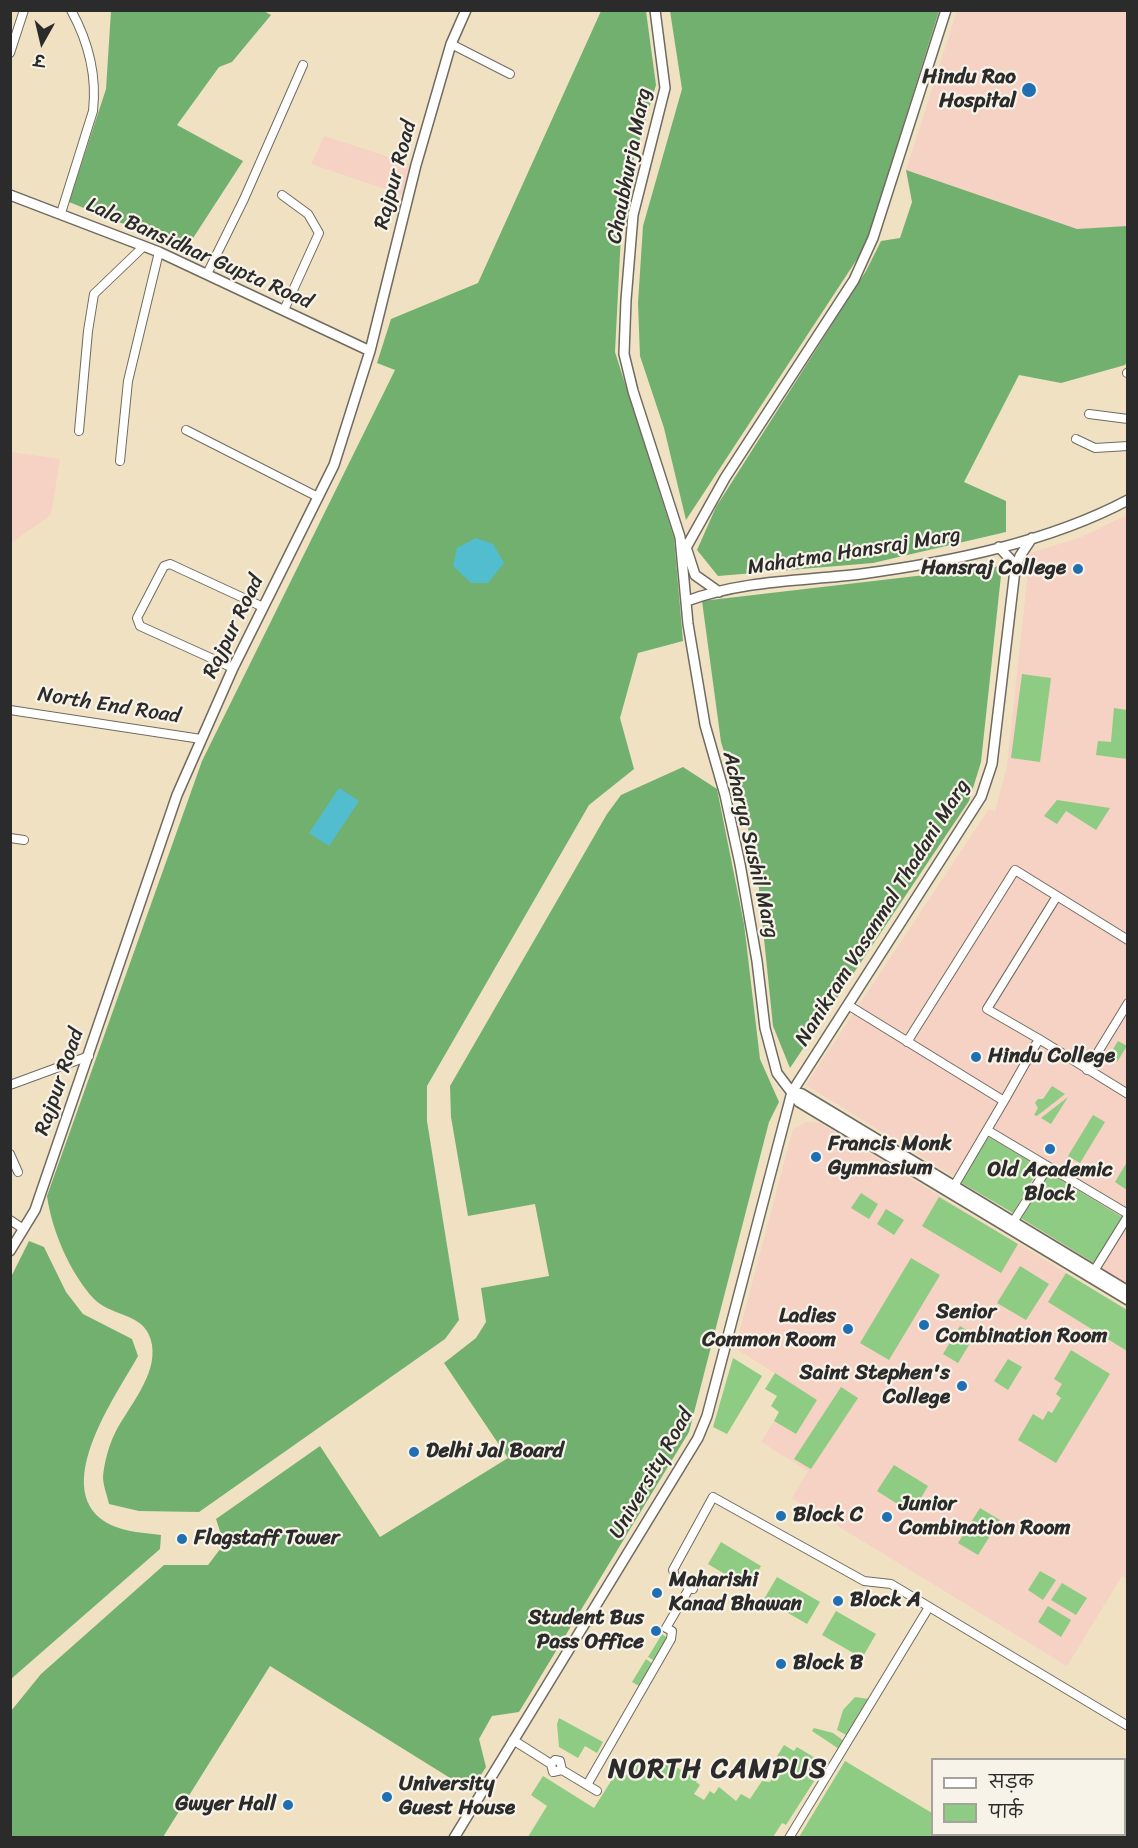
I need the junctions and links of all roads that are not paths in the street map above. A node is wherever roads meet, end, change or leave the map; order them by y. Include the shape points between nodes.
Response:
1 (24, 10) edge
2 (71, 10) edge
3 (466, 10) edge
4 (655, 10) edge
5 (946, 10) edge
6 (451, 44) junction
7 (10, 53) edge
8 (303, 65) dead end
9 (510, 74) dead end
10 (10, 195) edge
11 (282, 195) dead end
12 (61, 213) junction
13 (143, 247) junction
14 (159, 252) junction
15 (207, 274) junction
16 (284, 310) junction
17 (370, 351) junction
18 (1089, 414) dead end
19 (1128, 419) edge
20 (186, 430) dead end
21 (79, 431) dead end
22 (1076, 439) dead end
23 (1128, 446) edge
24 (120, 461) dead end
25 (318, 497) junction
26 (1128, 500) edge
27 (680, 537) junction
28 (1032, 538) junction
29 (687, 546) junction
30 (999, 547) junction
31 (1015, 570) junction
32 (719, 592) junction
33 (687, 601) junction
34 (263, 608) junction
35 (233, 668) junction
36 (10, 710) edge
37 (201, 739) junction
38 (10, 838) edge
39 (24, 840) dead end
40 (1057, 897) junction
41 (1128, 940) edge
42 (1128, 1003) edge
43 (848, 1005) junction
44 (1039, 1039) junction
45 (907, 1042) junction
46 (89, 1056) junction
47 (1087, 1070) junction
48 (10, 1085) edge
49 (792, 1092) junction
50 (1128, 1094) edge
51 (1004, 1101) junction
52 (987, 1130) junction
53 (10, 1154) edge
54 (1048, 1167) junction
55 (18, 1172) dead end
56 (954, 1186) junction
57 (1128, 1215) edge
58 (10, 1220) edge
59 (1013, 1222) junction
60 (22, 1228) junction
61 (10, 1251) edge
62 (1094, 1271) junction
63 (1128, 1291) edge
64 (1128, 1300) edge
65 (929, 1607) junction
66 (1128, 1726) edge
67 (513, 1740) junction
68 (586, 1785) junction
69 (597, 1791) dead end
70 (454, 1838) edge
71 (789, 1838) edge

1 - 7 street
2 - 12 street via 91,59 95,94
3 - 6 street, Rajpur Road
4 - 27 street, Chaubhurja Marg via 665,88 633,215 624,354
5 - 29 street via 920,98 854,280 724,478
6 - 9 street
6 - 17 street, Rajpur Road
8 - 15 street
10 - 12 street, Lala Bansidhar Gupta Road
11 - 16 street via 308,214 319,233
12 - 13 street, Lala Bansidhar Gupta Road
13 - 14 street, Lala Bansidhar Gupta Road
13 - 21 street via 94,294
14 - 15 street, Lala Bansidhar Gupta Road
14 - 24 street via 128,381
15 - 16 street, Lala Bansidhar Gupta Road
16 - 17 street, Lala Bansidhar Gupta Road
17 - 25 street, Rajpur Road via 334,465
18 - 19 street
20 - 25 street
22 - 23 street via 1095,448
25 - 34 street, Rajpur Road
26 - 28 street, Mahatma Hansraj Marg via 1075,525
27 - 29 street
27 - 33 street, Acharya Sushil Marg
28 - 30 street, Mahatma Hansraj Marg
28 - 31 street, Nanikram Vasanmal Thadani Marg
29 - 32 street via 695,575
30 - 31 street
30 - 32 street, Mahatma Hansraj Marg via 861,574 775,581
31 - 43 street, Nanikram Vasanmal Thadani Marg via 992,764 981,797
32 - 33 street, Mahatma Hansraj Marg
33 - 49 street, Acharya Sushil Marg via 705,725 740,864 765,1028 777,1073
34 - 35 street, Rajpur Road
34 - 35 street via 170,564 164,566 137,618 140,626
35 - 37 street, Rajpur Road
36 - 37 street, North End Road
37 - 46 street, Rajpur Road via 177,795
38 - 39 street
40 - 41 street
40 - 44 street via 987,1009
40 - 45 street via 1016,870
42 - 47 street
43 - 45 street
43 - 49 street, Nanikram Vasanmal Thadani Marg
44 - 47 street
44 - 51 street
45 - 51 street
46 - 48 street
46 - 60 street, Rajpur Road via 34,1210
47 - 50 street
49 - 56 street via 802,1094
49 - 64 street, Acharya Sushil Marg via 799,1102
49 - 67 street, University Road via 698,1438
51 - 52 street
52 - 54 street
52 - 56 street
53 - 55 street
54 - 57 street
54 - 59 street
56 - 59 street
57 - 62 street
58 - 60 street
59 - 62 street
60 - 61 street, Rajpur Road
62 - 63 street
65 - 66 street
65 - 68 street via 891,1584 864,1581 713,1497 673,1570 676,1579 691,1588 666,1628 672,1631 671,1639
65 - 71 street
67 - 68 street via 551,1764 553,1772 562,1770
67 - 70 street, University Road
68 - 69 street

